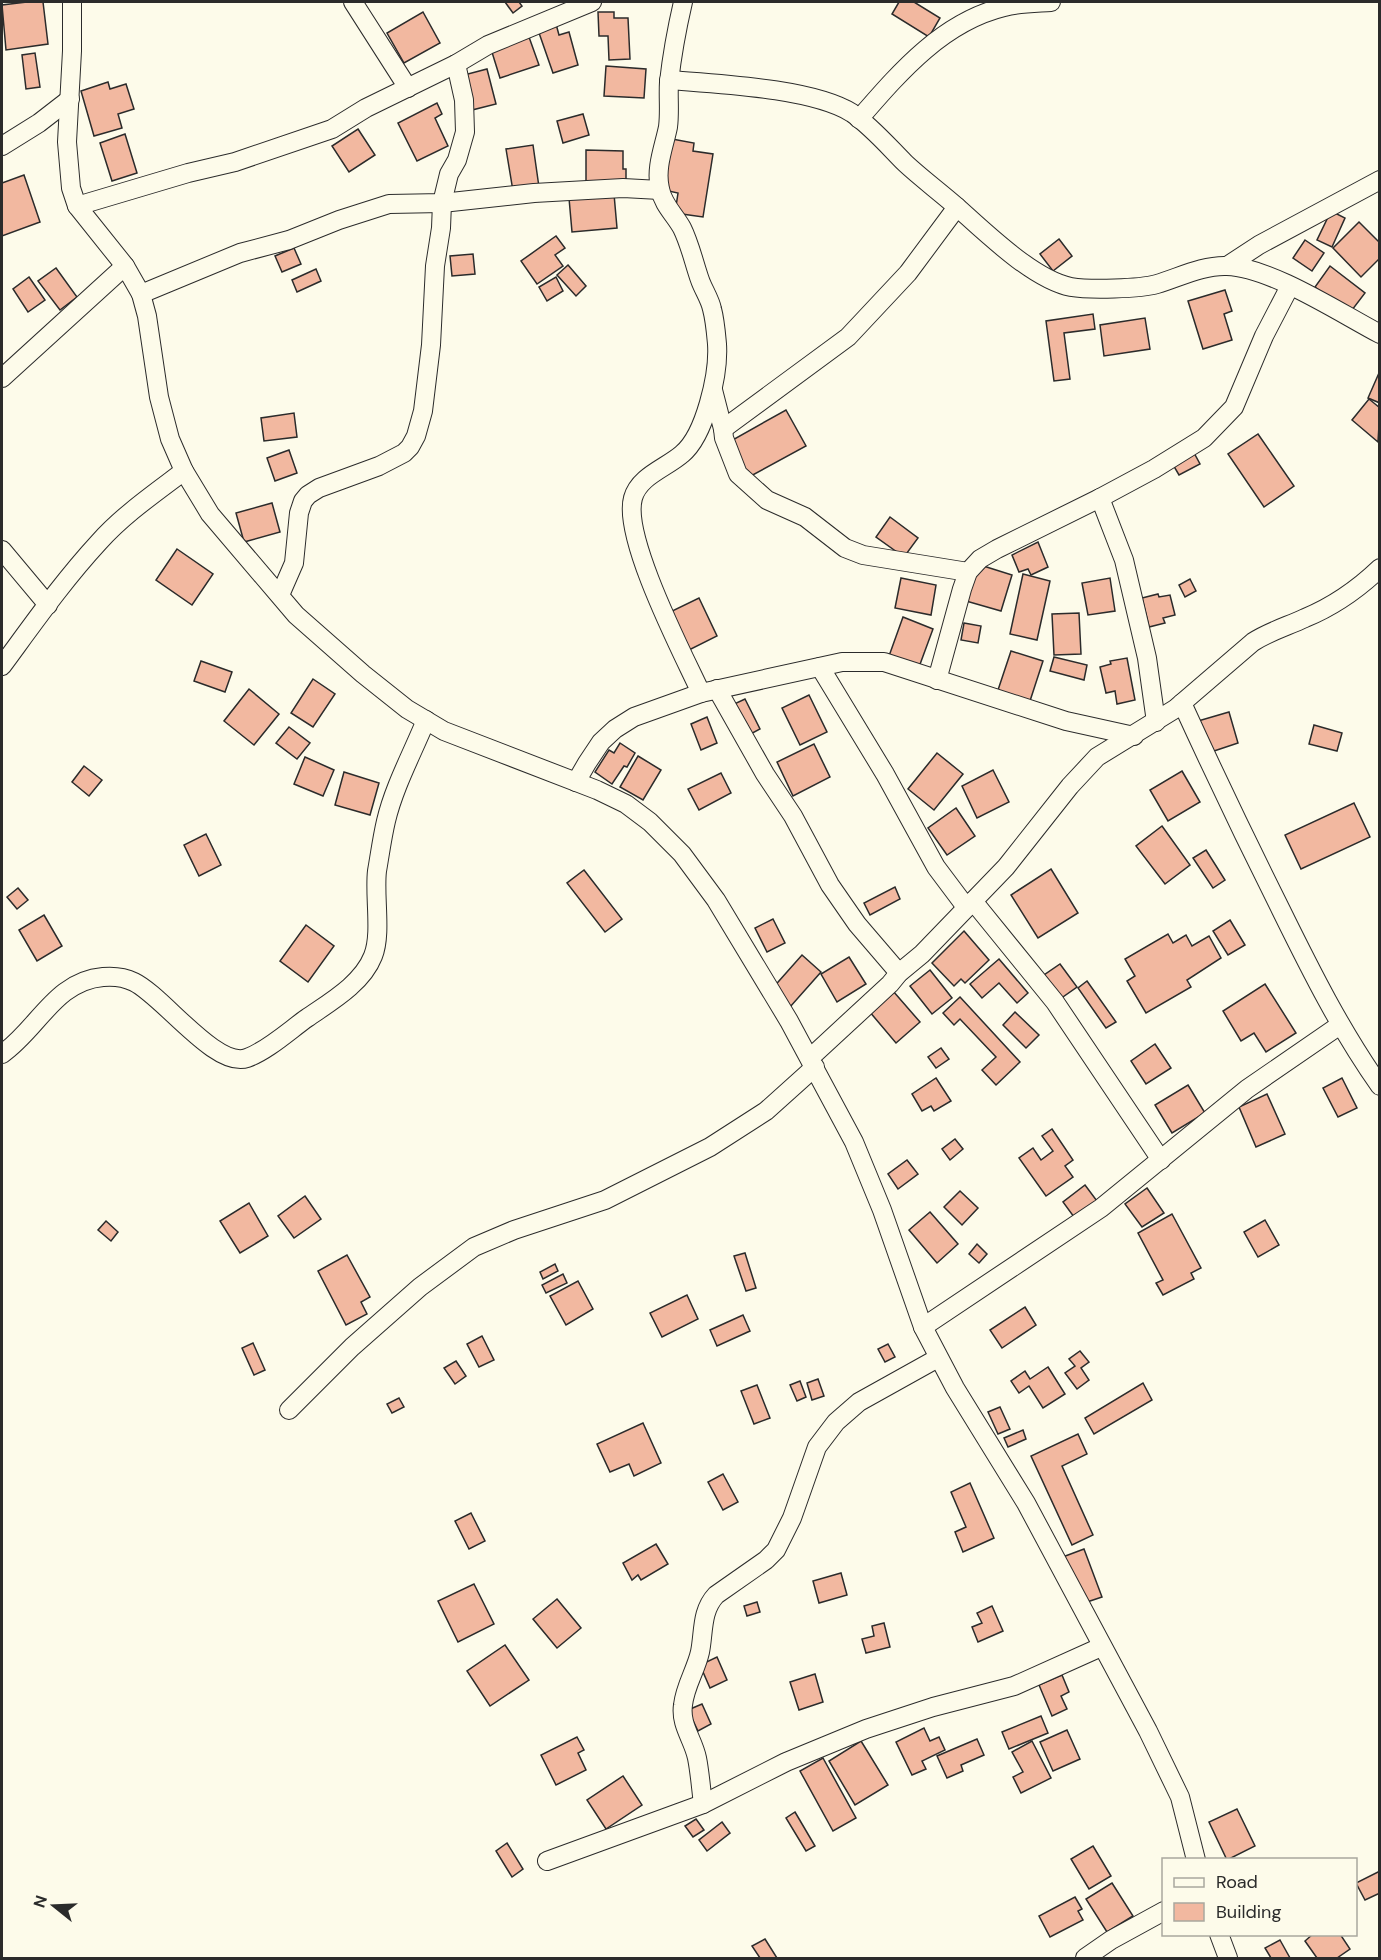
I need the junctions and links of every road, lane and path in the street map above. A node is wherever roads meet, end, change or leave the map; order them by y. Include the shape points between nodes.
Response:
1 (72, 2) edge
2 (353, 2) edge
3 (592, 2) edge
4 (683, 2) edge
5 (1051, 2) edge
6 (560, 7) edge
7 (456, 64) junction
8 (669, 80) junction
9 (408, 88) junction
10 (70, 99) junction
11 (859, 119) junction
12 (2, 146) edge
13 (1380, 180) edge
14 (660, 190) junction
15 (442, 203) junction
16 (77, 206) junction
17 (957, 207) junction
18 (125, 266) junction
19 (1227, 266) junction
20 (1290, 286) junction
21 (141, 294) junction
22 (1380, 334) edge
23 (2, 378) edge
24 (713, 390) junction
25 (723, 429) junction
26 (184, 471) junction
27 (1100, 498) junction
28 (2, 550) edge
29 (1380, 568) edge
30 (968, 572) junction
31 (280, 595) junction
32 (48, 605) junction
33 (2, 666) edge
34 (820, 667) junction
35 (937, 680) junction
36 (709, 691) junction
37 (1182, 703) junction
38 (426, 720) junction
39 (1156, 722) junction
40 (1134, 736) junction
41 (576, 782) junction
42 (969, 904) junction
43 (898, 973) junction
44 (1340, 1025) junction
45 (2, 1054) edge
46 (813, 1063) junction
47 (1379, 1083) edge
48 (1161, 1160) junction
49 (923, 1327) junction
50 (938, 1358) junction
51 (289, 1410) dead end
52 (1101, 1647) junction
53 (703, 1804) junction
54 (1195, 1858) edge
55 (547, 1861) dead end
56 (1162, 1912) edge
57 (1219, 1936) edge
58 (1085, 1959) edge
59 (1228, 1959) edge

1 - 10 street
2 - 9 street
3 - 6 street
4 - 8 street
5 - 11 street via 1005,7 942,36
6 - 7 street
7 - 9 street
7 - 15 street via 464,100 465,132
8 - 11 street via 804,96
8 - 14 street
9 - 16 street via 332,129 235,162
10 - 12 street
10 - 16 street via 68,164
11 - 17 street
13 - 19 street
14 - 15 street via 534,193
14 - 24 street via 669,212 682,227 712,307 717,347
15 - 21 street via 389,204 240,253
15 - 31 street via 431,345 416,436 410,447 395,458 308,495 299,513 294,564
16 - 18 street
17 - 19 street via 1011,254 1071,287 1154,285 1210,267
17 - 25 street via 908,273 848,338
18 - 21 street
18 - 23 street
19 - 20 street via 1249,269
20 - 22 street
20 - 27 street via 1234,407 1204,438
21 - 26 street via 159,397 170,439
24 - 25 street
24 - 36 street via 694,440 685,452 641,483 631,510 634,535 670,627
25 - 30 street via 738,474 767,500 805,517 845,548 863,555
26 - 31 street via 210,514
26 - 32 street via 99,541
27 - 30 street via 996,549
27 - 39 street via 1124,560 1147,658
28 - 32 street
29 - 37 street via 1342,600 1254,642
30 - 35 street
31 - 38 street via 296,615 363,674
32 - 33 street
34 - 35 street via 842,662 884,662
34 - 36 street
34 - 42 street via 936,867
35 - 40 street via 1066,721
36 - 41 street via 634,717 615,729 596,749
36 - 43 street via 793,816 830,885
37 - 39 street
37 - 44 street via 1227,803
38 - 41 street via 444,731
38 - 45 street via 386,820 377,875 373,955 363,973 346,989 266,1046 246,1058 232,1059 134,982 117,976 90,979 67,988
39 - 40 street
40 - 42 street via 1087,766 1006,867
41 - 46 street via 626,804 682,854 716,900
42 - 43 street via 922,954
42 - 48 street via 1055,1002
43 - 46 street
44 - 47 street
44 - 48 street via 1247,1089
46 - 49 street via 854,1142
46 - 51 street via 766,1111 700,1152 605,1200 474,1247 377,1324
48 - 49 street via 1101,1208
49 - 50 street
50 - 52 street via 1026,1503
50 - 53 street via 859,1402 837,1422 816,1447 792,1518 776,1550 710,1601 700,1652 682,1706 684,1726 696,1756
52 - 53 street via 1014,1686 866,1729 786,1762
52 - 54 street via 1180,1797
53 - 55 street
56 - 58 street via 1110,1940
57 - 59 street

